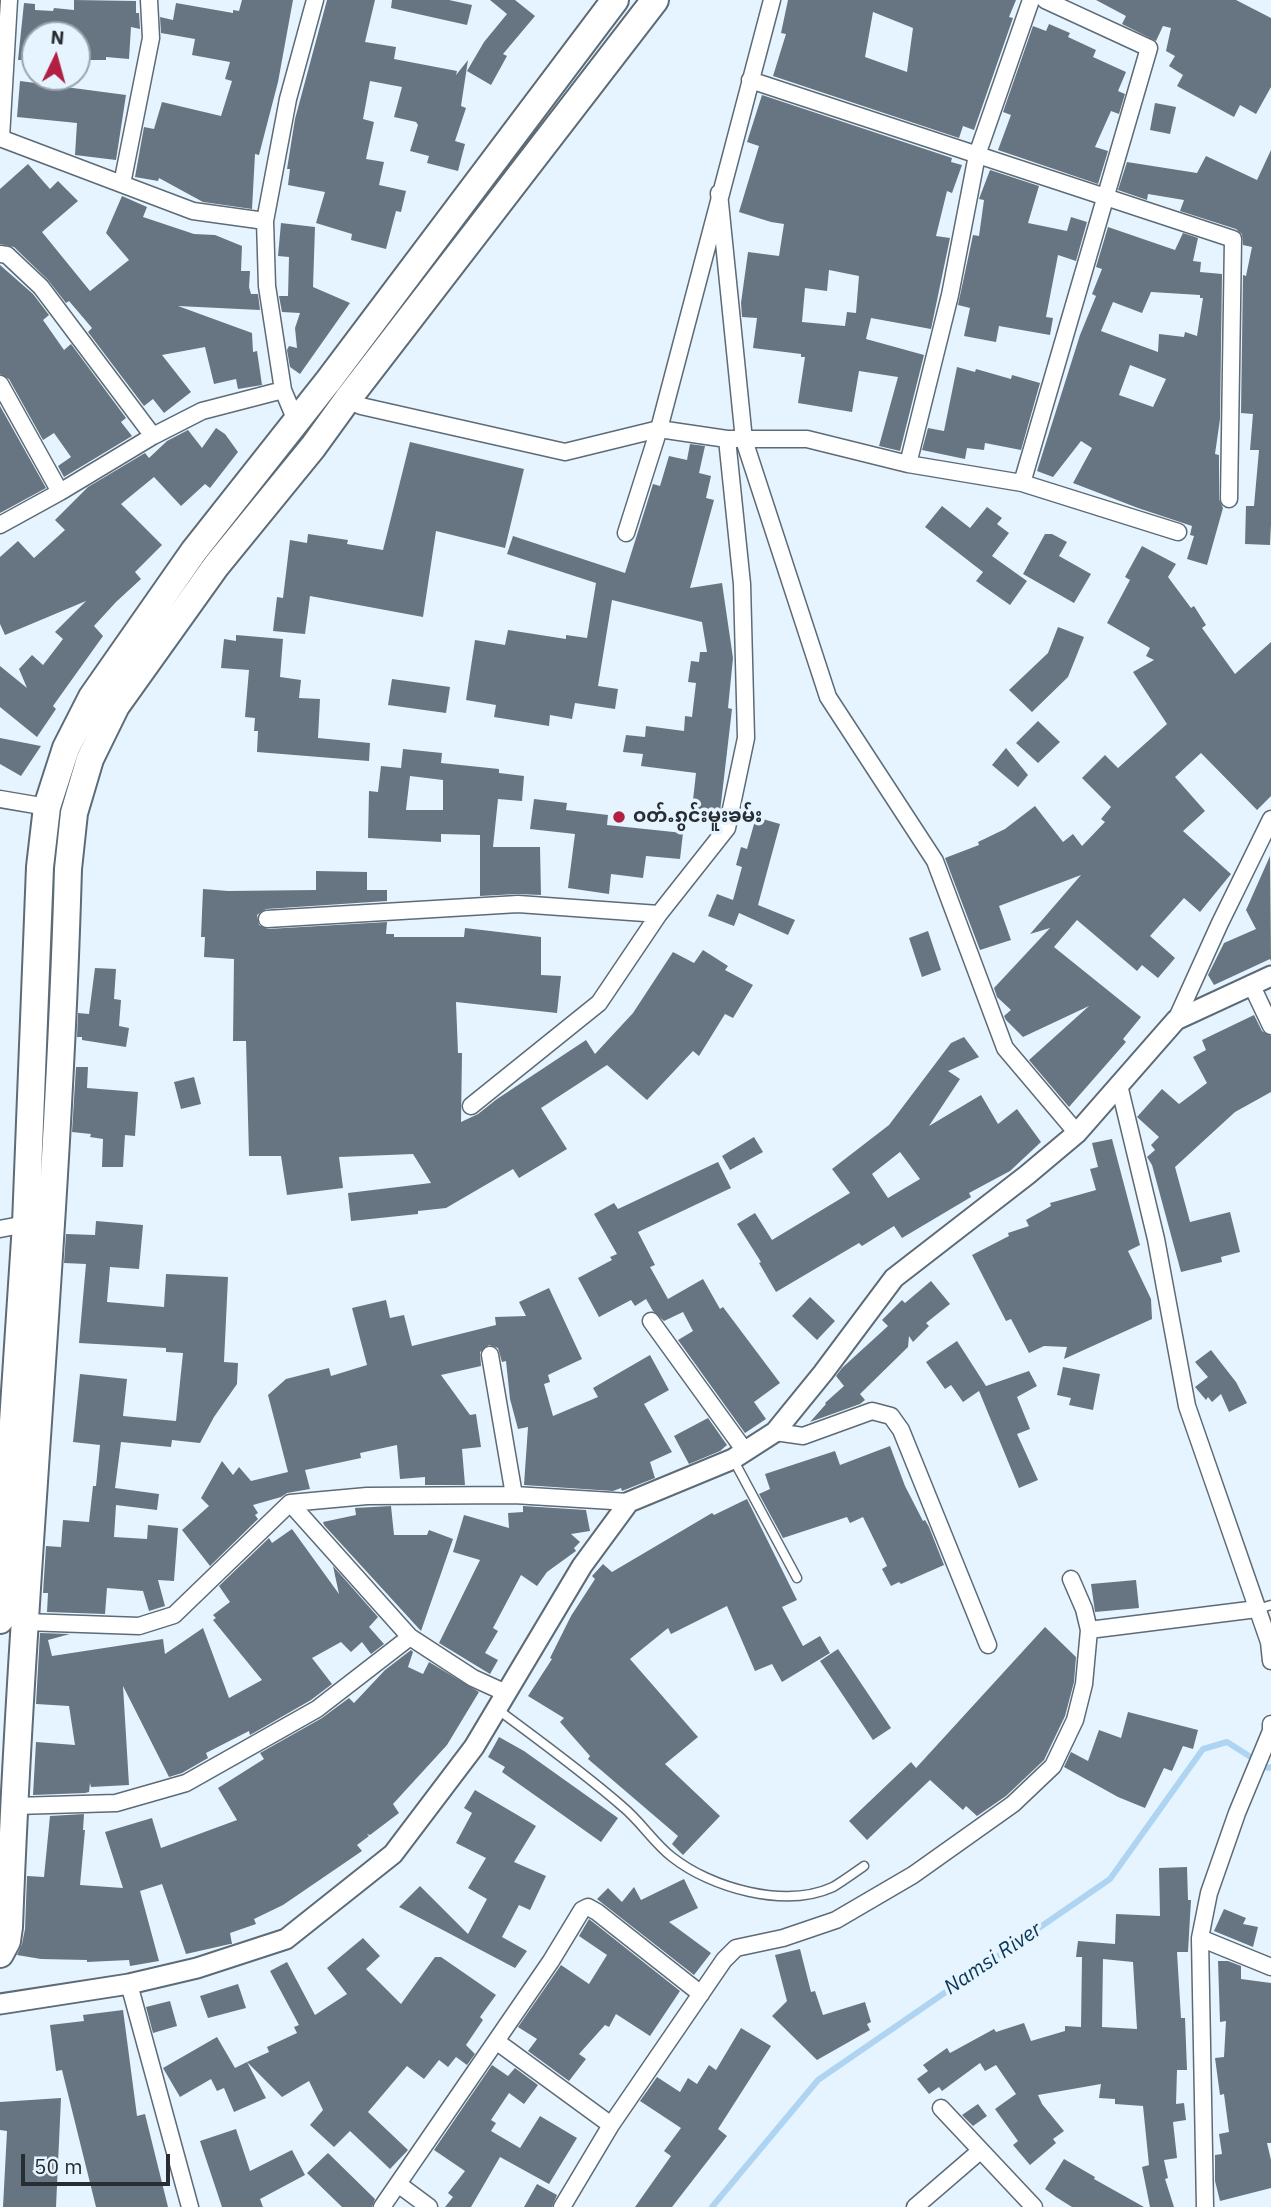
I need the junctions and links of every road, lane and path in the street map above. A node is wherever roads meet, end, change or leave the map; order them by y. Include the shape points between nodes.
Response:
1 (9, 0) edge
2 (149, 0) edge
3 (315, 0) edge
4 (615, 0) edge
5 (655, 0) edge
6 (772, 0) edge
7 (1031, 0) edge
8 (1045, 0) edge
9 (750, 80) junction
10 (1, 138) edge
11 (976, 155) junction
12 (122, 184) junction
13 (719, 193) junction
14 (1105, 198) junction
15 (265, 221) junction
16 (0, 254) edge
17 (0, 384) edge
18 (282, 390) junction
19 (347, 400) junction
20 (296, 421) junction
21 (659, 429) junction
22 (153, 436) junction
23 (727, 439) junction
24 (744, 440) junction
25 (908, 464) junction
26 (1022, 482) junction
27 (60, 492) junction
28 (1229, 499) dead end
29 (0, 525) edge
30 (1178, 532) dead end
31 (626, 533) dead end
32 (0, 799) edge
33 (47, 807) junction
34 (1271, 819) edge
35 (659, 914) junction
36 (267, 919) dead end
37 (1271, 976) edge
38 (1251, 984) junction
39 (1176, 1020) junction
40 (1271, 1026) edge
41 (1119, 1085) junction
42 (471, 1106) dead end
43 (1077, 1133) junction
44 (26, 1224) junction
45 (0, 1229) edge
46 (651, 1321) dead end
47 (490, 1355) dead end
48 (775, 1432) junction
49 (739, 1455) junction
50 (514, 1495) junction
51 (629, 1502) junction
52 (290, 1503) junction
53 (797, 1578) dead end
54 (1071, 1579) dead end
55 (1264, 1607) edge
56 (6, 1609) edge
57 (1089, 1630) junction
58 (410, 1637) junction
59 (988, 1645) dead end
60 (1271, 1661) edge
61 (502, 1701) junction
62 (1271, 1724) edge
63 (16, 1806) junction
64 (864, 1866) dead end
65 (4, 1927) edge
66 (1200, 1938) junction
67 (0, 1954) edge
68 (1271, 1967) edge
69 (129, 1984) junction
70 (701, 1994) junction
71 (0, 2004) edge
72 (496, 2041) junction
73 (941, 2108) dead end
74 (611, 2125) junction
75 (980, 2151) junction
76 (398, 2183) junction
77 (190, 2207) edge
78 (382, 2207) edge
79 (429, 2207) edge
80 (562, 2207) edge
81 (915, 2207) edge
82 (1034, 2207) edge
83 (1205, 2207) edge

1 - 10 street
2 - 12 street via 151,38
3 - 15 street via 288,99
4 - 20 highway
5 - 19 highway
6 - 9 street
7 - 11 street
8 - 14 street via 1149,48
9 - 11 street
9 - 13 street
10 - 12 street
11 - 14 street
11 - 25 street via 950,295
12 - 15 street via 193,211
13 - 21 street
13 - 24 street
14 - 26 street
14 - 28 street via 1233,239
15 - 18 street via 267,286
16 - 22 street via 7,255 41,287
17 - 27 street
18 - 20 street
18 - 22 street via 202,411
19 - 21 street via 565,452
19 - 56 highway via 216,566 116,706 90,759 74,813 52,1223
20 - 33 highway via 194,551 92,697 66,748
21 - 23 street
21 - 31 street
22 - 27 street
23 - 24 street
23 - 35 street via 742,584 746,738 727,828
24 - 25 street via 807,439
24 - 43 street via 828,697 934,861 1004,1048
25 - 26 street
26 - 30 street
27 - 29 street
32 - 33 street
33 - 44 highway via 40,867
34 - 39 street
35 - 36 street via 518,904
35 - 42 street via 599,1003
37 - 38 street
38 - 39 street
38 - 40 street
39 - 41 street
41 - 43 street
41 - 55 street via 1156,1239 1187,1406
43 - 48 street via 894,1278
44 - 45 street
44 - 56 highway
46 - 49 street
47 - 50 street
48 - 49 street
48 - 59 street via 803,1436 872,1411 891,1416 901,1430
49 - 51 street
49 - 53 lane
50 - 51 street
50 - 52 street via 367,1496
51 - 61 street via 582,1566
52 - 56 street via 174,1615 139,1626
52 - 58 street
54 - 57 street
55 - 57 street
55 - 60 street
56 - 63 highway
57 - 70 street via 1075,1720 1053,1766 1013,1804 913,1875 836,1920 736,1948
58 - 61 street
58 - 63 street via 317,1709 187,1783 116,1803
61 - 64 lane via 692,1871 728,1886 799,1896 832,1887
61 - 69 street via 474,1747 393,1854 286,1939
62 - 66 street via 1209,1893
63 - 65 highway
65 - 67 highway via 7,1941
66 - 68 street
66 - 83 street
69 - 71 street
69 - 77 street
70 - 72 street via 588,1907
70 - 74 street
72 - 74 street
72 - 76 street
73 - 75 street
74 - 80 street
75 - 81 street
75 - 82 street
76 - 78 street
76 - 79 street

